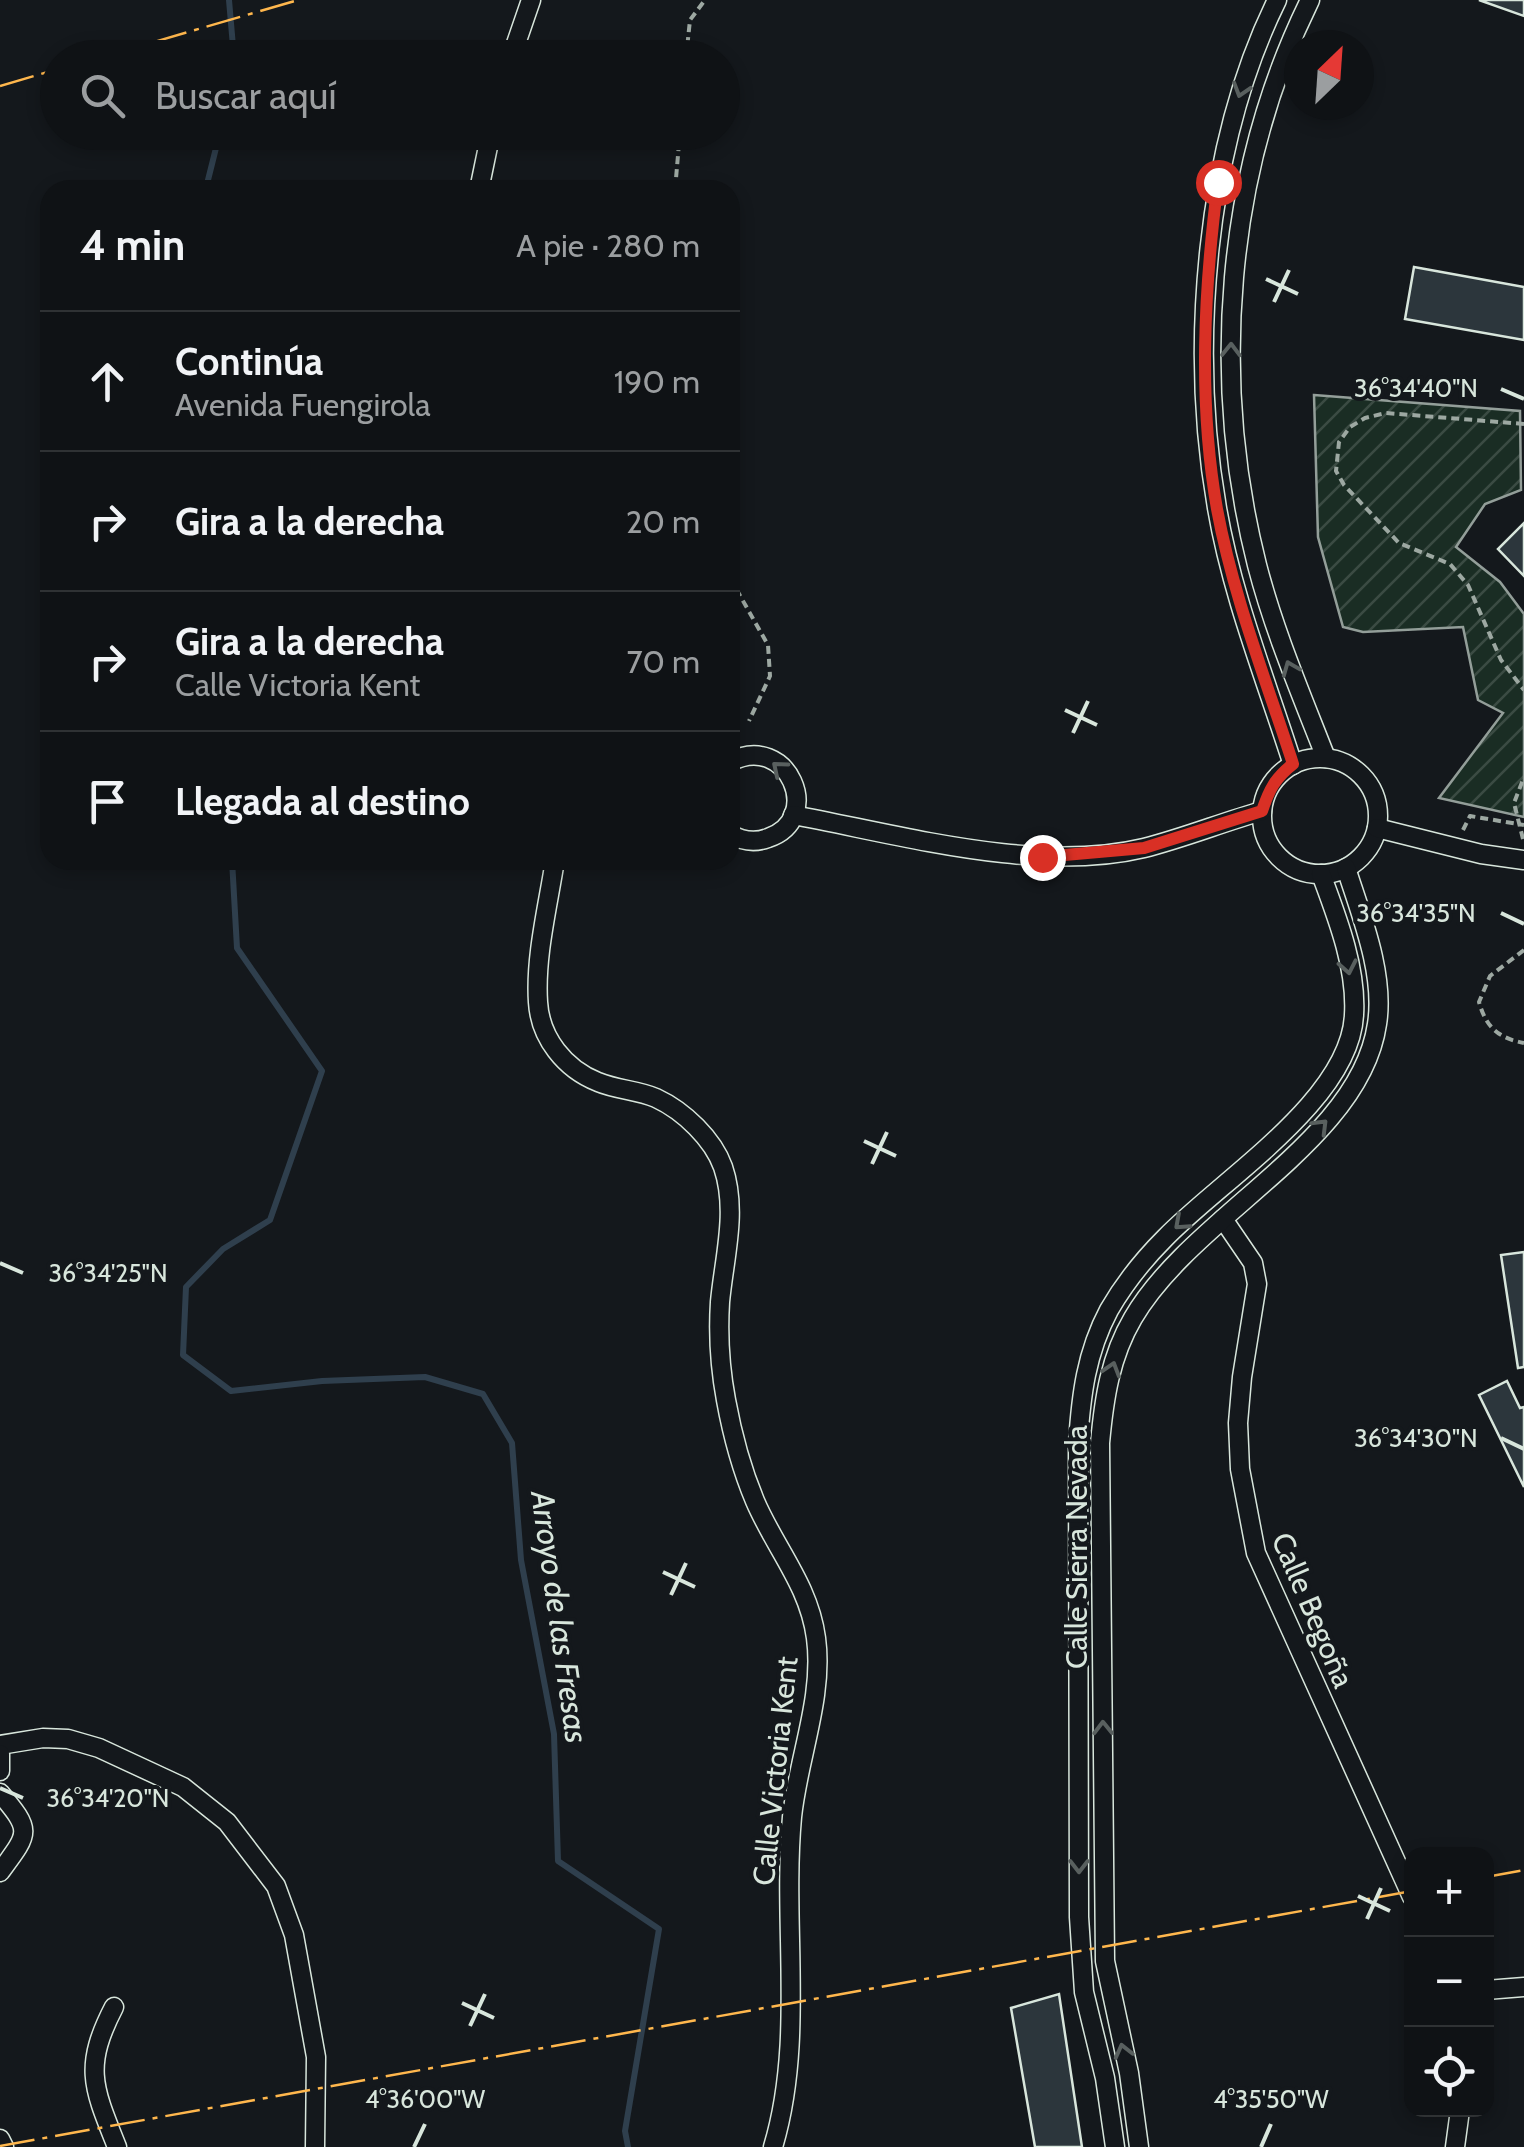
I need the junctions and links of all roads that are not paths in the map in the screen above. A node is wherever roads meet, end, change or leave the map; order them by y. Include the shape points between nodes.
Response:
1 (531, 0) edge
2 (1277, 0) edge
3 (1310, 0) edge
4 (517, 40) edge
5 (487, 150) edge
6 (481, 180) edge
7 (1326, 758) junction
8 (740, 759) edge
9 (1293, 764) junction
10 (1262, 811) junction
11 (794, 815) junction
12 (1376, 828) junction
13 (740, 838) edge
14 (1524, 860) edge
15 (1346, 868) junction
16 (553, 870) edge
17 (1322, 874) junction
18 (1223, 1218) junction
19 (0, 1745) edge
20 (0, 1754) edge
21 (0, 1771) edge
22 (0, 1794) edge
23 (0, 1872) edge
24 (1404, 1879) edge
25 (1524, 1987) edge
26 (1494, 1989) edge
27 (114, 2007) dead end
28 (1459, 2117) edge
29 (0, 2140) edge
30 (4, 2147) edge
31 (117, 2147) edge
32 (315, 2147) edge
33 (773, 2147) edge
34 (1115, 2147) edge
35 (1139, 2147) edge
36 (1456, 2147) edge

1 - 4 street
2 -> 9 street via 1236,105 1218,182 1205,358 1217,508
7 -> 3 street via 1278,639 1257,565 1243,502 1230,356 1247,184 1283,54
5 - 6 street
7 - 9 street
7 - 12 street via 1363,777 1376,800
11 -> 8 street via 796,790 785,768 764,756
9 - 10 street via 1269,789
10 - 11 street via 1144,848 1042,857
10 - 17 street via 1274,852 1296,869
11 - 13 street via 764,840
12 - 14 street
12 - 15 street via 1360,859
15 - 17 street
18 -> 15 street, Calle Sierra Nevada via 1330,1120 1372,1052 1378,988
16 - 33 street, Calle Victoria Kent via 538,1006 556,1052 598,1082 656,1098 680,1114 722,1164 730,1194 720,1306 726,1401 754,1500 794,1569 816,1637 818,1672 792,1815 790,2062
17 -> 34 street, Calle Sierra Nevada via 1354,1003 1348,1044 1313,1103 1133,1273 1090,1351 1081,1392 1079,1917 1084,1992
18 - 24 street, Calle Begoña via 1253,1263 1257,1284 1238,1423 1256,1553
35 -> 18 street, Calle Sierra Nevada via 1105,1961 1104,1397 1142,1304
19 - 32 street via 55,1738 98,1748 183,1787 227,1822 276,1886 294,1935 316,2057
20 - 21 street
22 - 23 street via 22,1820 24,1836
25 - 26 street
27 - 31 street via 93,2074
28 - 36 street
29 - 30 street

